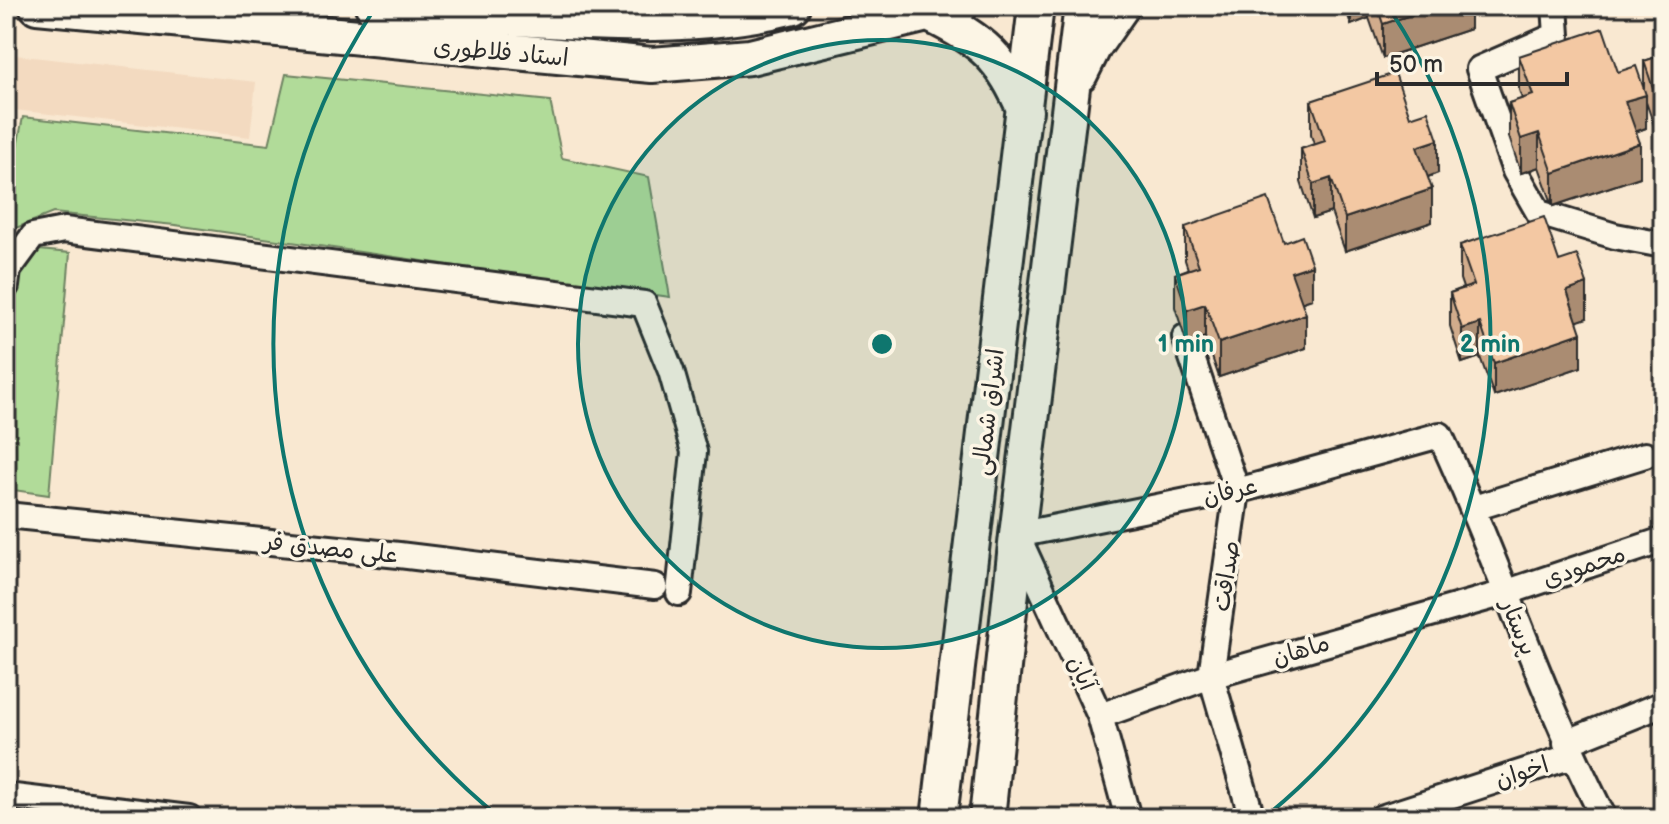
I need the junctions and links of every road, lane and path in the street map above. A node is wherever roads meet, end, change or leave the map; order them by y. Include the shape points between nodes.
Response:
1 (37, 6) edge
2 (373, 6) edge
3 (793, 6) edge
4 (1036, 6) edge
5 (1082, 6) edge
6 (1122, 6) edge
7 (1555, 6) edge
8 (946, 10) edge
9 (186, 14) edge
10 (1070, 96) junction
11 (1025, 111) junction
12 (1663, 245) edge
13 (6, 286) edge
14 (1185, 337) edge
15 (1440, 435) joint
16 (1645, 455) dead end
17 (1237, 491) junction
18 (1474, 508) junction
19 (6, 515) edge
20 (1017, 535) junction
21 (1663, 540) edge
22 (655, 586) dead end
23 (679, 593) dead end
24 (1505, 593) junction
25 (1211, 676) junction
26 (1663, 704) edge
27 (1100, 716) junction
28 (1569, 750) junction
29 (6, 796) edge
30 (189, 818) edge
31 (939, 818) edge
32 (987, 818) edge
33 (1128, 818) edge
34 (1252, 818) edge
35 (1381, 818) edge
36 (1604, 818) edge

1 - 9 main road, استاد فلاطوری
2 - 3 main road, استاد فلاطوری via 652,24 748,18
4 - 11 main road, اشراق شمالی
5 - 10 main road, اشراق شمالی
6 - 10 main road via 1094,46
7 - 12 street via 1557,35 1479,69 1515,171 1539,213
8 - 9 main road, استاد فلاطوری via 750,57 652,65
8 - 11 main road via 995,55
10 - 20 main road, اشراق شمالی
11 - 31 main road, اشراق شمالی
13 - 23 street via 8,270 33,236 64,230 644,304 671,371 694,452
14 - 17 street, صداقت
15 - 17 street, عرفان
15 - 18 street, پرستار
16 - 18 street
17 - 20 street, عرفان
17 - 25 street, صداقت
18 - 24 street, پرستار
19 - 22 street, علی مصدق فر
20 - 27 street, آبان
20 - 32 main road, اشراق شمالی
21 - 24 street, محمودی
24 - 25 street, ماهان
24 - 28 street, پرستار
25 - 27 street, ماهان
25 - 34 street, صداقت
26 - 28 street, اخوان
27 - 33 street, آبان
28 - 35 street, اخوان
28 - 36 street, پرستار
29 - 30 street

